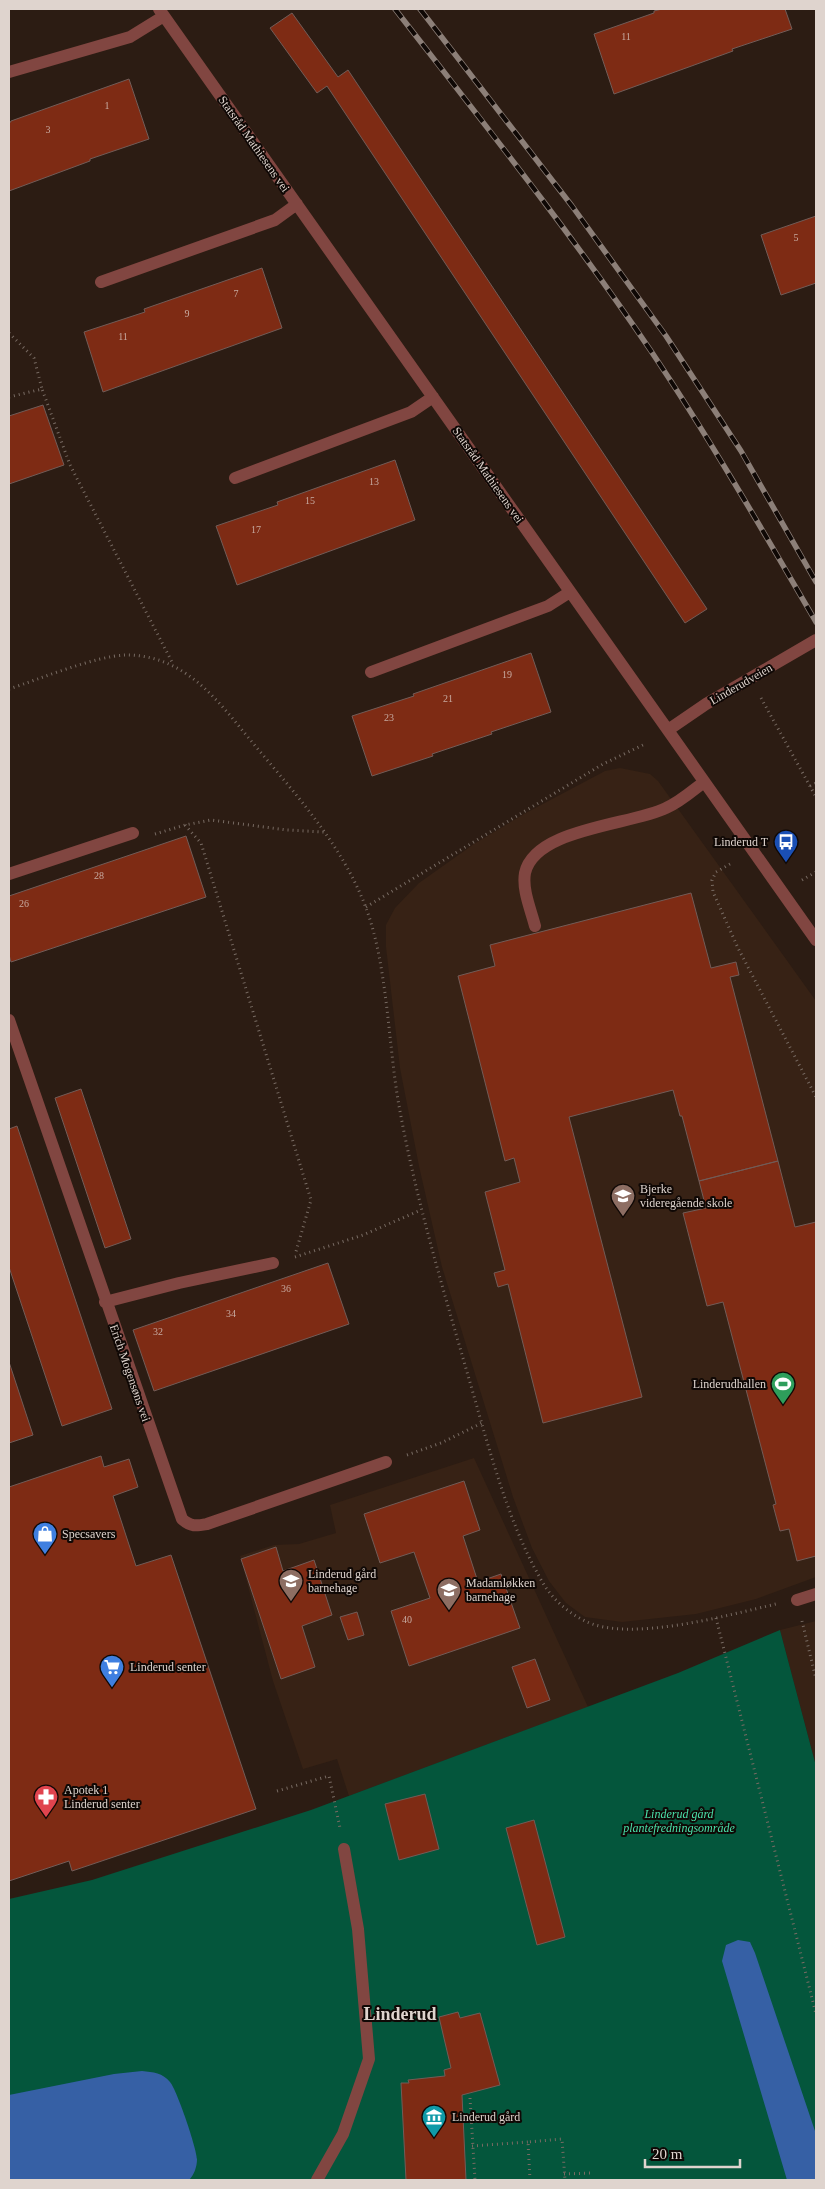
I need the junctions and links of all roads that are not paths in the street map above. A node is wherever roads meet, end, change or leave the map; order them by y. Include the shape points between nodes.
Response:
1 (162, 12) edge
2 (9, 72) edge
3 (297, 204) junction
4 (101, 282) dead end
5 (433, 397) junction
6 (236, 478) dead end
7 (570, 592) junction
8 (816, 640) edge
9 (371, 672) dead end
10 (668, 730) junction
11 (704, 782) junction
12 (133, 833) road end
13 (9, 874) edge
14 (535, 926) dead end
15 (816, 940) edge
16 (9, 1020) edge
17 (273, 1263) road end
18 (106, 1302) junction
19 (386, 1462) road end
20 (816, 1594) edge
21 (797, 1600) road end
22 (344, 1849) road end
23 (317, 2180) edge

1 - 2 street via 142,31 130,37
1 - 3 street, Statsråd Mathiesens vei
3 - 4 street via 275,220
3 - 5 street, Statsråd Mathiesens vei
5 - 6 street via 412,412
5 - 7 street, Statsråd Mathiesens vei
7 - 9 street via 548,606
7 - 10 street, Statsråd Mathiesens vei
8 - 10 street, Linderudveien
10 - 11 street, Statsråd Mathiesens vei
11 - 14 street via 666,809 596,826 550,844 525,871 524,883
11 - 15 street, Statsråd Mathiesens vei
12 - 13 street
16 - 18 street, Erich Mogensøns vei
17 - 18 street
18 - 19 street, Erich Mogensøns vei via 175,1503 182,1519 189,1525 207,1524
20 - 21 street
22 - 23 street via 358,1929 369,2059 343,2134

